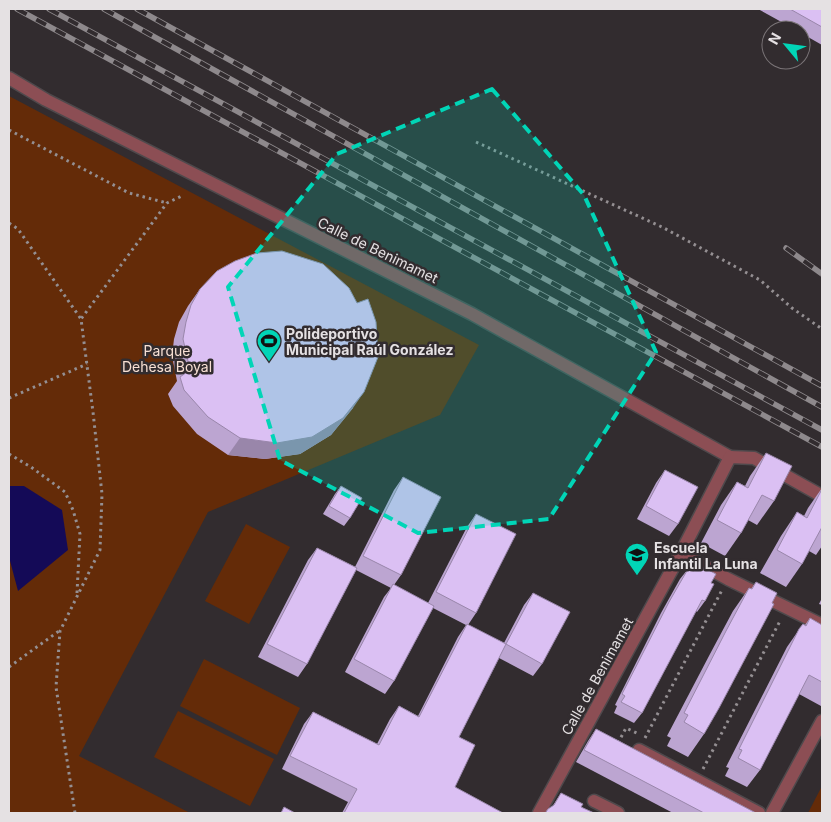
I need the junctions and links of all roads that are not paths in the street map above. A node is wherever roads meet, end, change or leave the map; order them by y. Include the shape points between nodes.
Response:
1 (9, 78) edge
2 (730, 457) junction
3 (822, 496) edge
4 (681, 553) junction
5 (822, 625) edge
6 (822, 721) edge
7 (639, 750) edge
8 (594, 801) dead end
9 (539, 813) edge
10 (618, 813) edge
11 (760, 813) edge
12 (772, 813) edge

1 - 2 street, Calle de Benimamet via 80,118 472,314
2 - 3 street, Calle de Benimamet via 754,458
2 - 4 street, Calle de Benimamet
4 - 5 street
4 - 9 street, Calle de Benimamet
6 - 12 street
7 - 11 street
8 - 10 street

